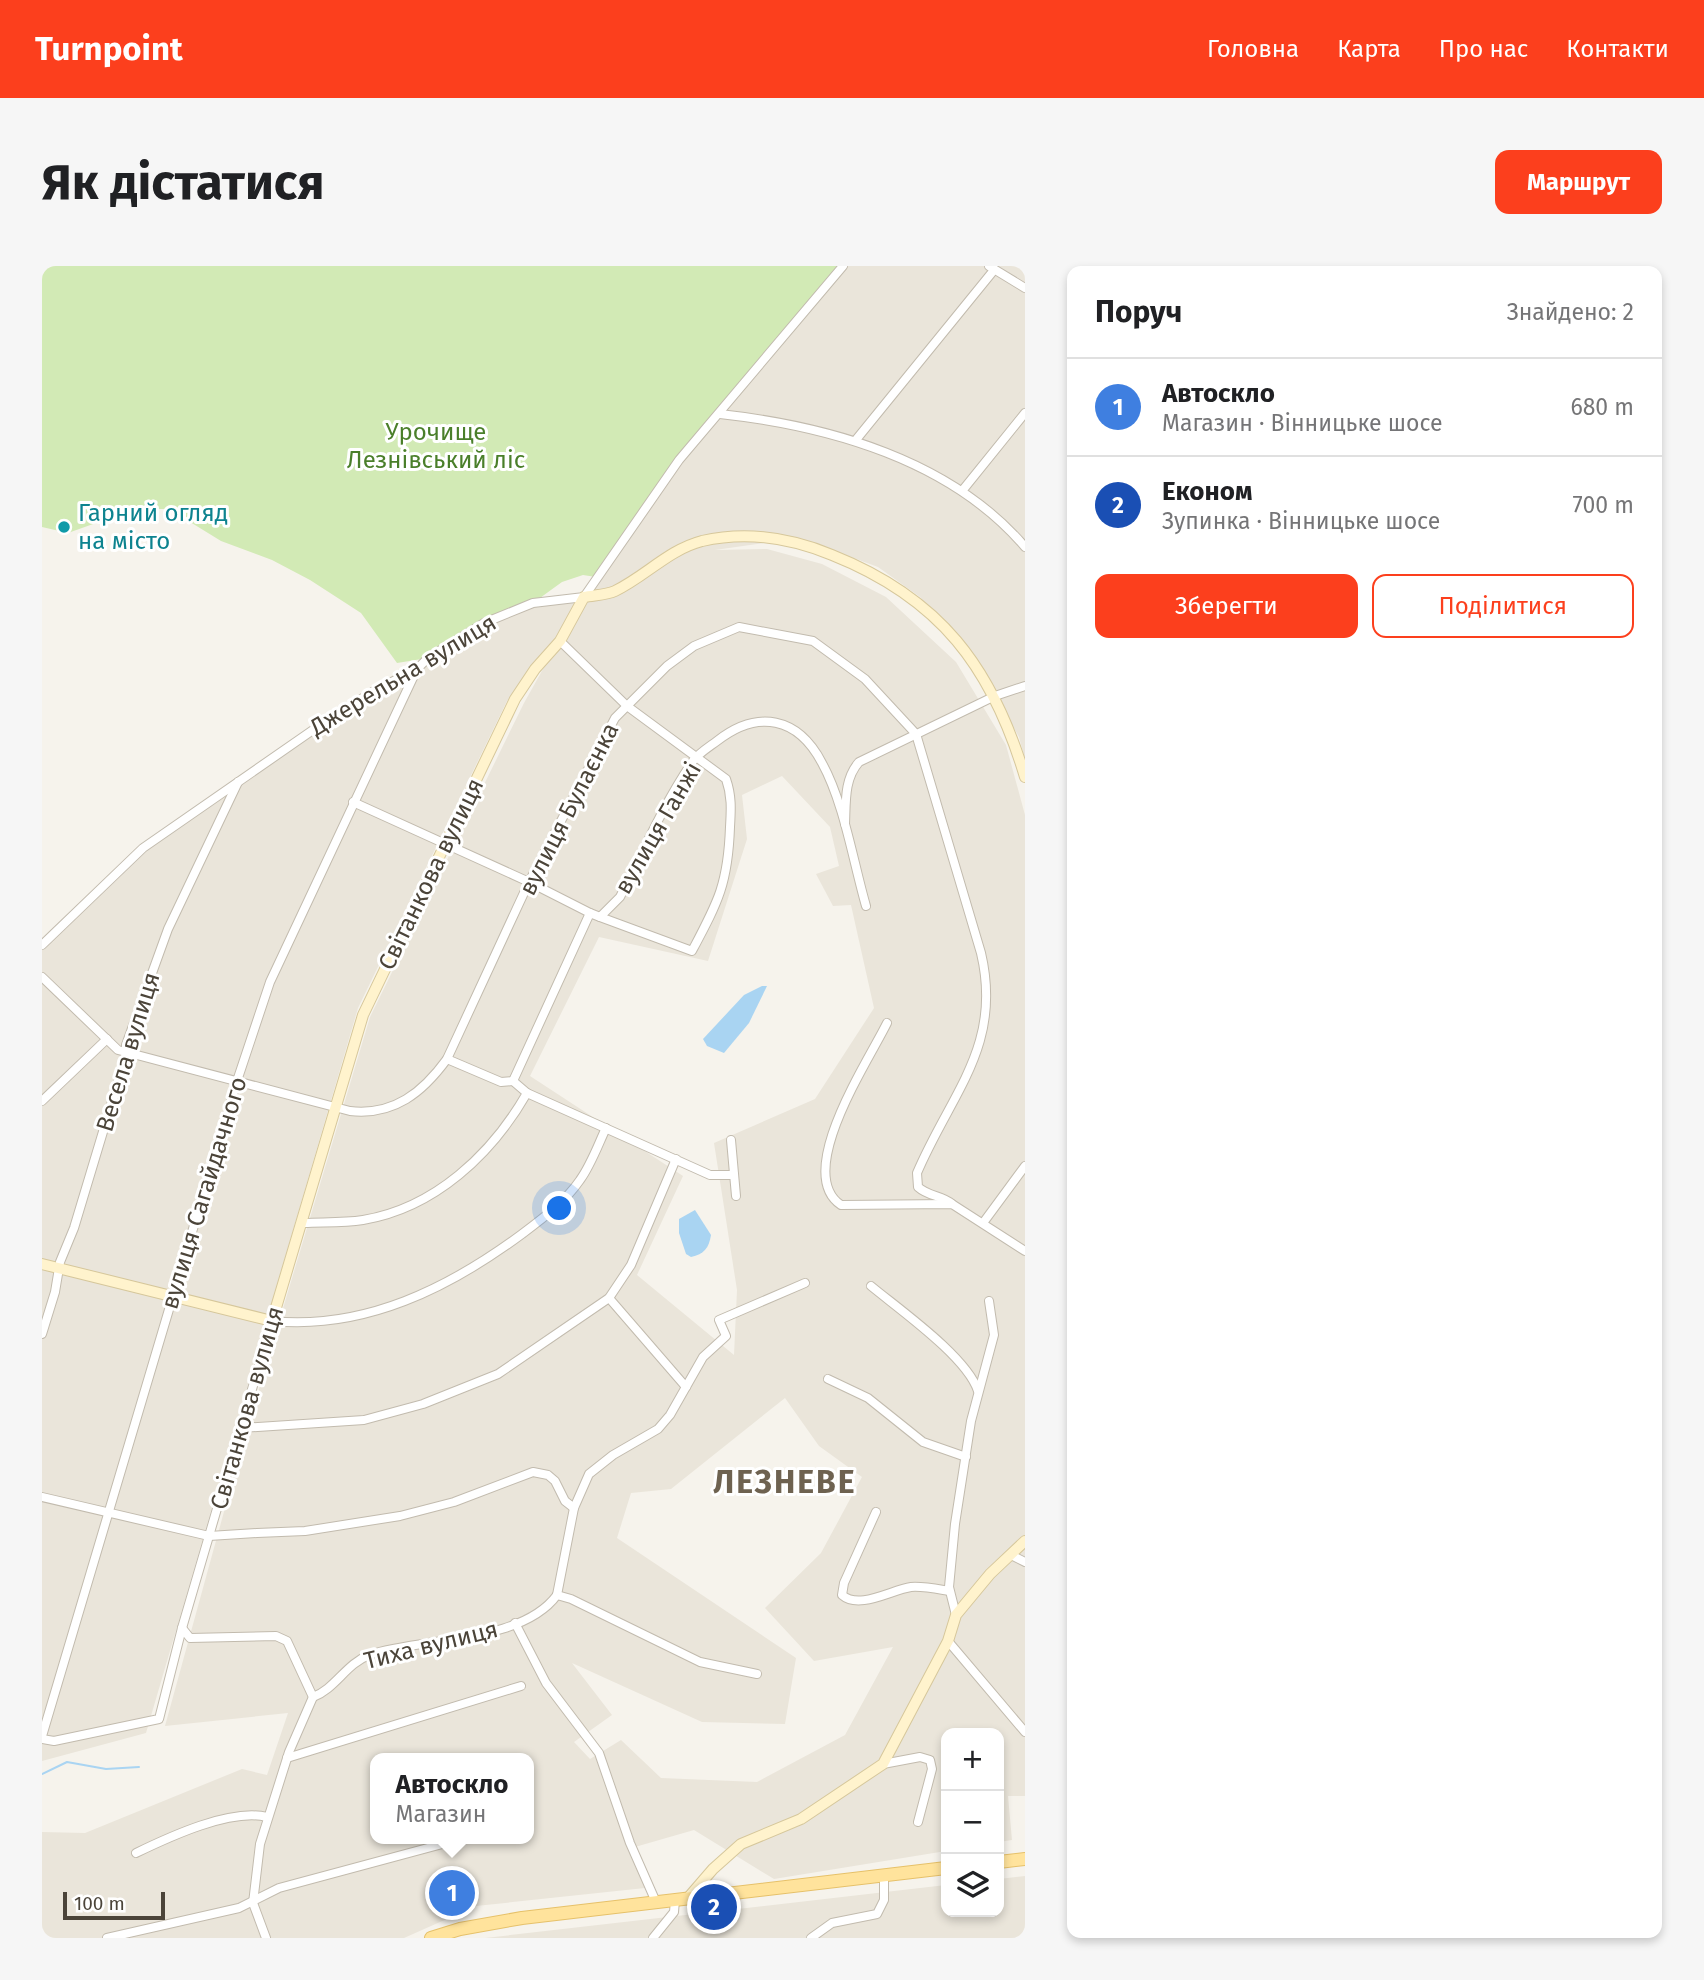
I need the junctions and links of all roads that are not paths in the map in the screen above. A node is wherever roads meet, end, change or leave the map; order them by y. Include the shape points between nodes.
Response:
1 (843, 266) edge
2 (992, 268) edge
3 (1025, 288) edge
4 (1025, 413) edge
5 (720, 414) junction
6 (855, 441) junction
7 (962, 491) junction
8 (1025, 547) edge
9 (584, 597) junction
10 (560, 641) junction
11 (416, 669) junction
12 (1025, 686) edge
13 (996, 696) junction
14 (627, 706) junction
15 (916, 734) junction
16 (695, 758) junction
17 (1025, 777) edge
18 (239, 779) junction
19 (353, 802) junction
20 (844, 830) junction
21 (445, 844) junction
22 (529, 882) junction
23 (866, 906) dead end
24 (590, 913) junction
25 (600, 917) junction
26 (42, 945) edge
27 (42, 977) edge
28 (887, 1023) dead end
29 (107, 1039) junction
30 (127, 1052) junction
31 (447, 1059) junction
32 (237, 1081) junction
33 (513, 1081) junction
34 (527, 1093) junction
35 (42, 1101) edge
36 (337, 1109) junction
37 (606, 1128) junction
38 (731, 1140) dead end
39 (676, 1159) junction
40 (1025, 1166) edge
41 (734, 1175) junction
42 (736, 1196) dead end
43 (952, 1203) junction
44 (303, 1223) junction
45 (983, 1223) junction
46 (1025, 1251) edge
47 (42, 1264) edge
48 (60, 1266) junction
49 (805, 1283) dead end
50 (871, 1286) dead end
51 (174, 1296) junction
52 (609, 1297) junction
53 (989, 1301) dead end
54 (272, 1321) junction
55 (42, 1334) edge
56 (828, 1380) dead end
57 (686, 1387) junction
58 (979, 1393) junction
59 (242, 1428) junction
60 (966, 1457) junction
61 (42, 1497) edge
62 (574, 1508) junction
63 (876, 1512) dead end
64 (108, 1513) junction
65 (209, 1536) junction
66 (1025, 1541) edge
67 (1011, 1555) junction
68 (1025, 1562) edge
69 (949, 1591) junction
70 (557, 1595) junction
71 (956, 1615) junction
72 (514, 1623) junction
73 (182, 1628) junction
74 (948, 1641) junction
75 (757, 1674) dead end
76 (521, 1686) dead end
77 (313, 1697) junction
78 (1025, 1732) edge
79 (42, 1737) edge
80 (287, 1758) junction
81 (883, 1764) junction
82 (267, 1817) junction
83 (918, 1822) dead end
84 (442, 1844) edge
85 (136, 1853) dead end
86 (1025, 1859) edge
87 (1004, 1861) edge
88 (941, 1869) edge
89 (884, 1875) junction
90 (682, 1899) junction
91 (656, 1902) junction
92 (253, 1903) junction
93 (107, 1938) edge
94 (266, 1938) edge
95 (431, 1938) edge
96 (653, 1938) edge
97 (811, 1938) edge

1 - 5 street
2 - 3 street
2 - 6 street
4 - 7 street
5 - 6 street via 762,418
5 - 9 street via 679,460
6 - 7 street
7 - 8 street
9 - 10 street, Світанкова вулиця
9 - 11 street, Джерельна вулиця via 533,603 511,611 484,623
9 - 13 street via 614,592 670,554 704,541 767,537 803,543 891,581 950,631
10 - 14 street
10 - 21 street, Світанкова вулиця via 515,699
11 - 18 street, Джерельна вулиця
11 - 19 street, вулиця Сагайдачного
12 - 13 street
13 - 15 street
13 - 17 street
14 - 15 street, вулиця Булаєнка via 694,646 738,627 813,641 865,679
14 - 16 street
14 - 22 street, вулиця Булаєнка via 615,718
15 - 20 street via 859,762 850,772
15 - 43 street, вулиця Булаєнка via 988,984 975,1061 917,1173 918,1187 928,1196
16 - 20 street, вулиця Ганжі via 746,723 771,720 788,726 807,741 822,762
16 - 25 street, вулиця Ганжі via 620,897
16 - 25 street via 726,779 732,795 728,869 720,898 692,951
18 - 26 street, Джерельна вулиця via 142,848
18 - 30 street, Весела вулиця via 167,929
19 - 21 street
19 - 32 street, вулиця Сагайдачного via 270,982
20 - 23 street, вулиця Ганжі
21 - 22 street
21 - 36 street, Світанкова вулиця via 363,1015
22 - 24 street
22 - 31 street, вулиця Булаєнка
24 - 25 street, вулиця Ганжі
24 - 33 street, вулиця Ганжі
27 - 29 street, вулиця Булаєнка
28 - 43 street via 830,1136 825,1185 841,1205
29 - 30 street, вулиця Булаєнка
29 - 35 street
30 - 32 street, вулиця Булаєнка
30 - 48 street, Весела вулиця
31 - 33 street via 501,1082
31 - 36 street, вулиця Булаєнка via 431,1081 403,1102 363,1113
32 - 36 street, вулиця Булаєнка
32 - 51 street, вулиця Сагайдачного
33 - 34 street
34 - 37 street
34 - 44 street via 512,1119 470,1168 416,1203 362,1220
36 - 44 street, Світанкова вулиця
37 - 39 street
37 - 54 street via 580,1180 548,1214 486,1260 427,1294 352,1316
38 - 41 street
39 - 41 street via 710,1175
39 - 52 street via 631,1265
40 - 45 street
41 - 42 street
43 - 45 street
44 - 54 street, Світанкова вулиця
45 - 46 street
47 - 48 street
48 - 51 street
48 - 55 street, Весела вулиця
49 - 57 street via 719,1320 726,1336 703,1357
50 - 58 street via 941,1345
51 - 54 street
51 - 64 street, вулиця Сагайдачного
52 - 57 street
52 - 59 street via 498,1374 423,1404 364,1420
53 - 58 street via 994,1335
54 - 59 street, Світанкова вулиця
56 - 60 street via 868,1398 923,1441
57 - 62 street via 658,1429 589,1474
58 - 60 street
59 - 65 street, Світанкова вулиця
60 - 69 street
61 - 64 street
62 - 65 street via 555,1481 533,1472 454,1502 400,1516 305,1531
62 - 70 street
63 - 69 street via 842,1595 858,1599 908,1587
64 - 65 street
64 - 79 street, вулиця Сагайдачного
65 - 73 street, Світанкова вулиця
66 - 67 street
67 - 68 street
67 - 71 street
69 - 71 street
70 - 72 street, Тиха вулиця via 548,1608
70 - 75 street via 699,1662
71 - 74 street
72 - 77 street, Тиха вулиця via 450,1642 367,1656
72 - 91 street via 546,1683 599,1754
73 - 77 street via 190,1638 276,1636 287,1641
73 - 79 street, Світанкова вулиця via 159,1719 54,1741
74 - 78 street
74 - 81 street
76 - 80 street
77 - 80 street
80 - 82 street
81 - 83 street via 920,1757 930,1760 932,1769
81 - 90 street via 801,1819 741,1844
82 - 85 street via 213,1823
82 - 92 street
84 - 92 street via 279,1888
86 - 87 main road
88 - 89 main road
89 - 90 main road
89 - 97 street via 884,1900 877,1914 832,1923
90 - 91 main road
90 - 96 street
91 - 95 main road via 489,1923
92 - 93 street
92 - 94 street

